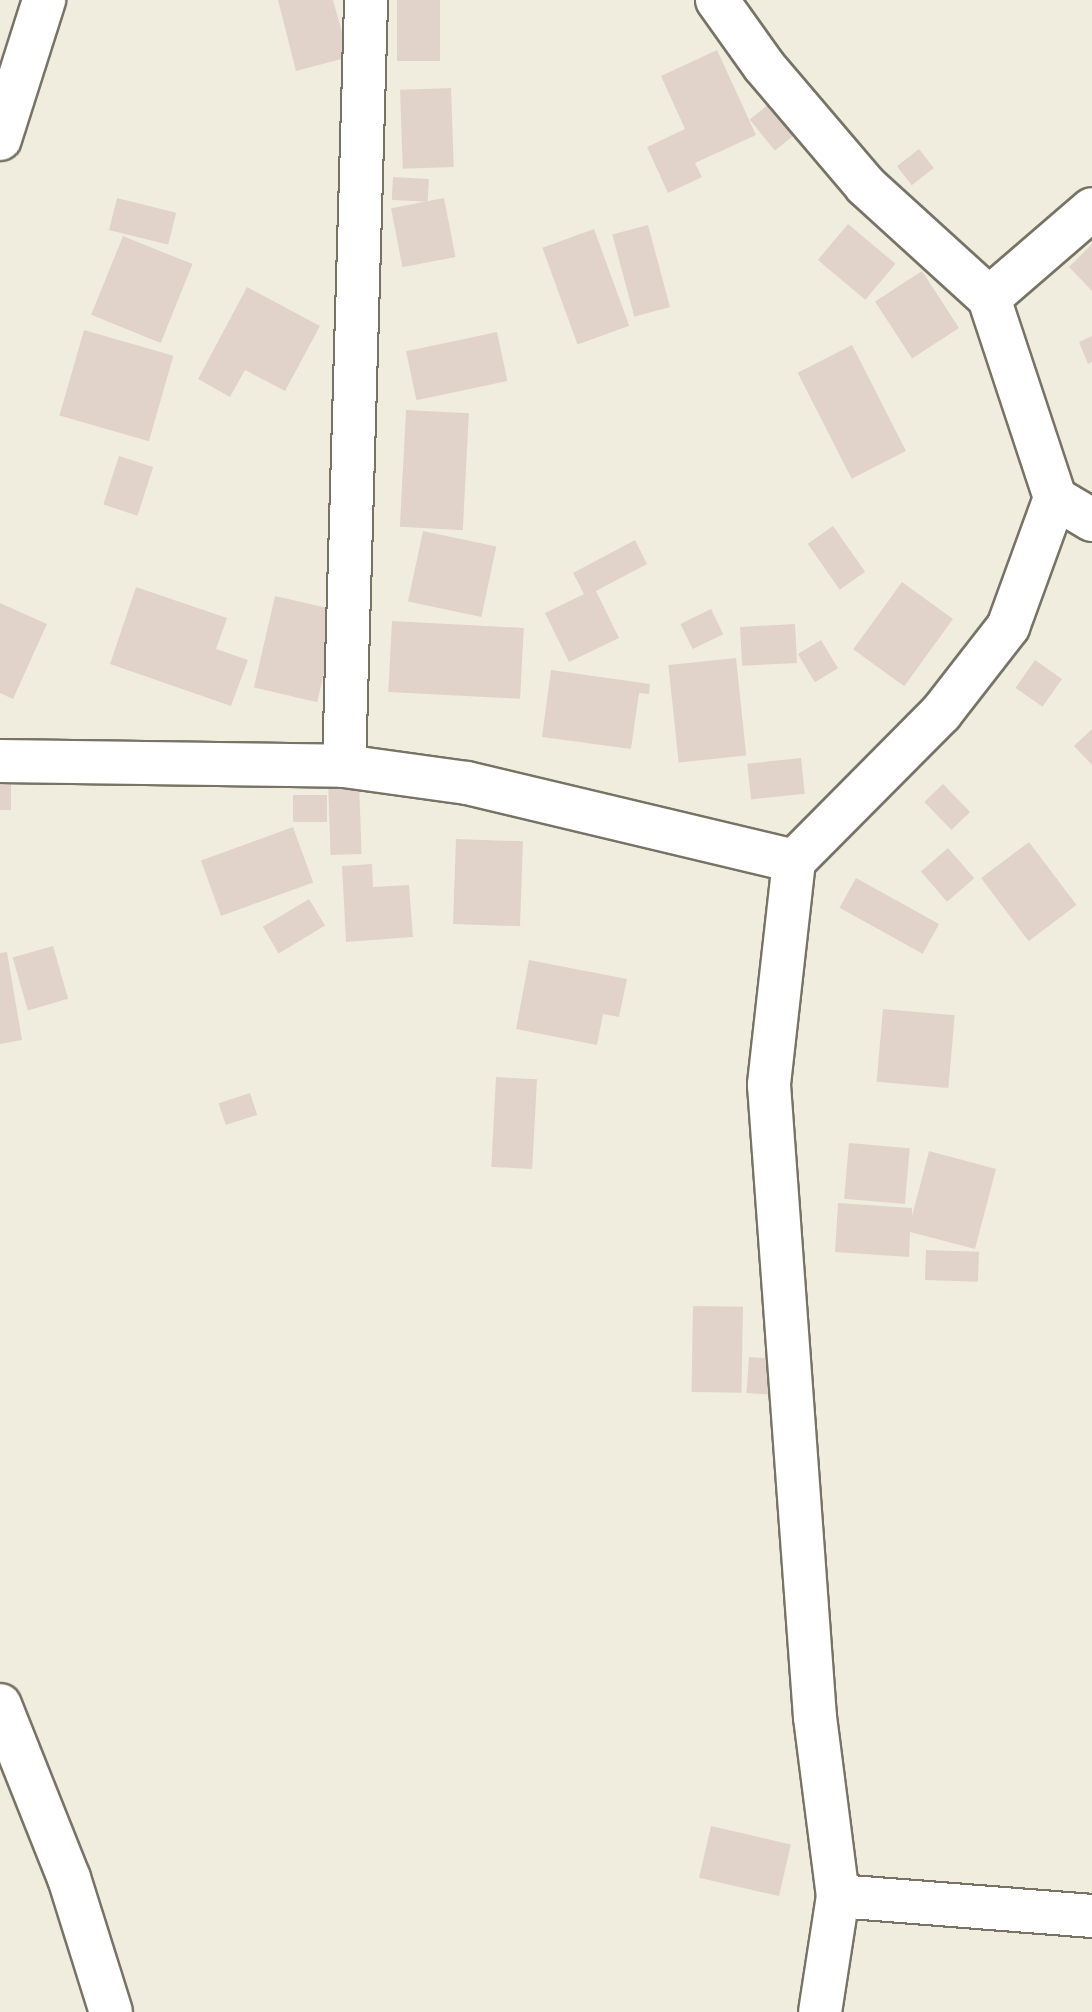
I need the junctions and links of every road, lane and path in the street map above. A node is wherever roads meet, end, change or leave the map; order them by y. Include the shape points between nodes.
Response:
1 (44, 0) edge
2 (366, 0) edge
3 (717, 0) edge
4 (0, 139) edge
5 (1092, 209) edge
6 (989, 298) junction
7 (1055, 498) junction
8 (1092, 520) edge
9 (0, 761) edge
10 (344, 766) junction
11 (794, 861) junction
12 (0, 1705) edge
13 (838, 1896) junction
14 (1092, 1916) edge
15 (111, 2012) edge
16 (820, 2012) edge

1 - 4 street
2 - 10 street
3 - 6 street via 764,66 866,186
5 - 6 street
6 - 7 street
7 - 8 street
7 - 11 street via 1008,627 941,713
9 - 10 street
10 - 11 street via 467,783
11 - 13 street via 769,1085 815,1717
12 - 15 street via 69,1878
13 - 14 street
13 - 16 street

